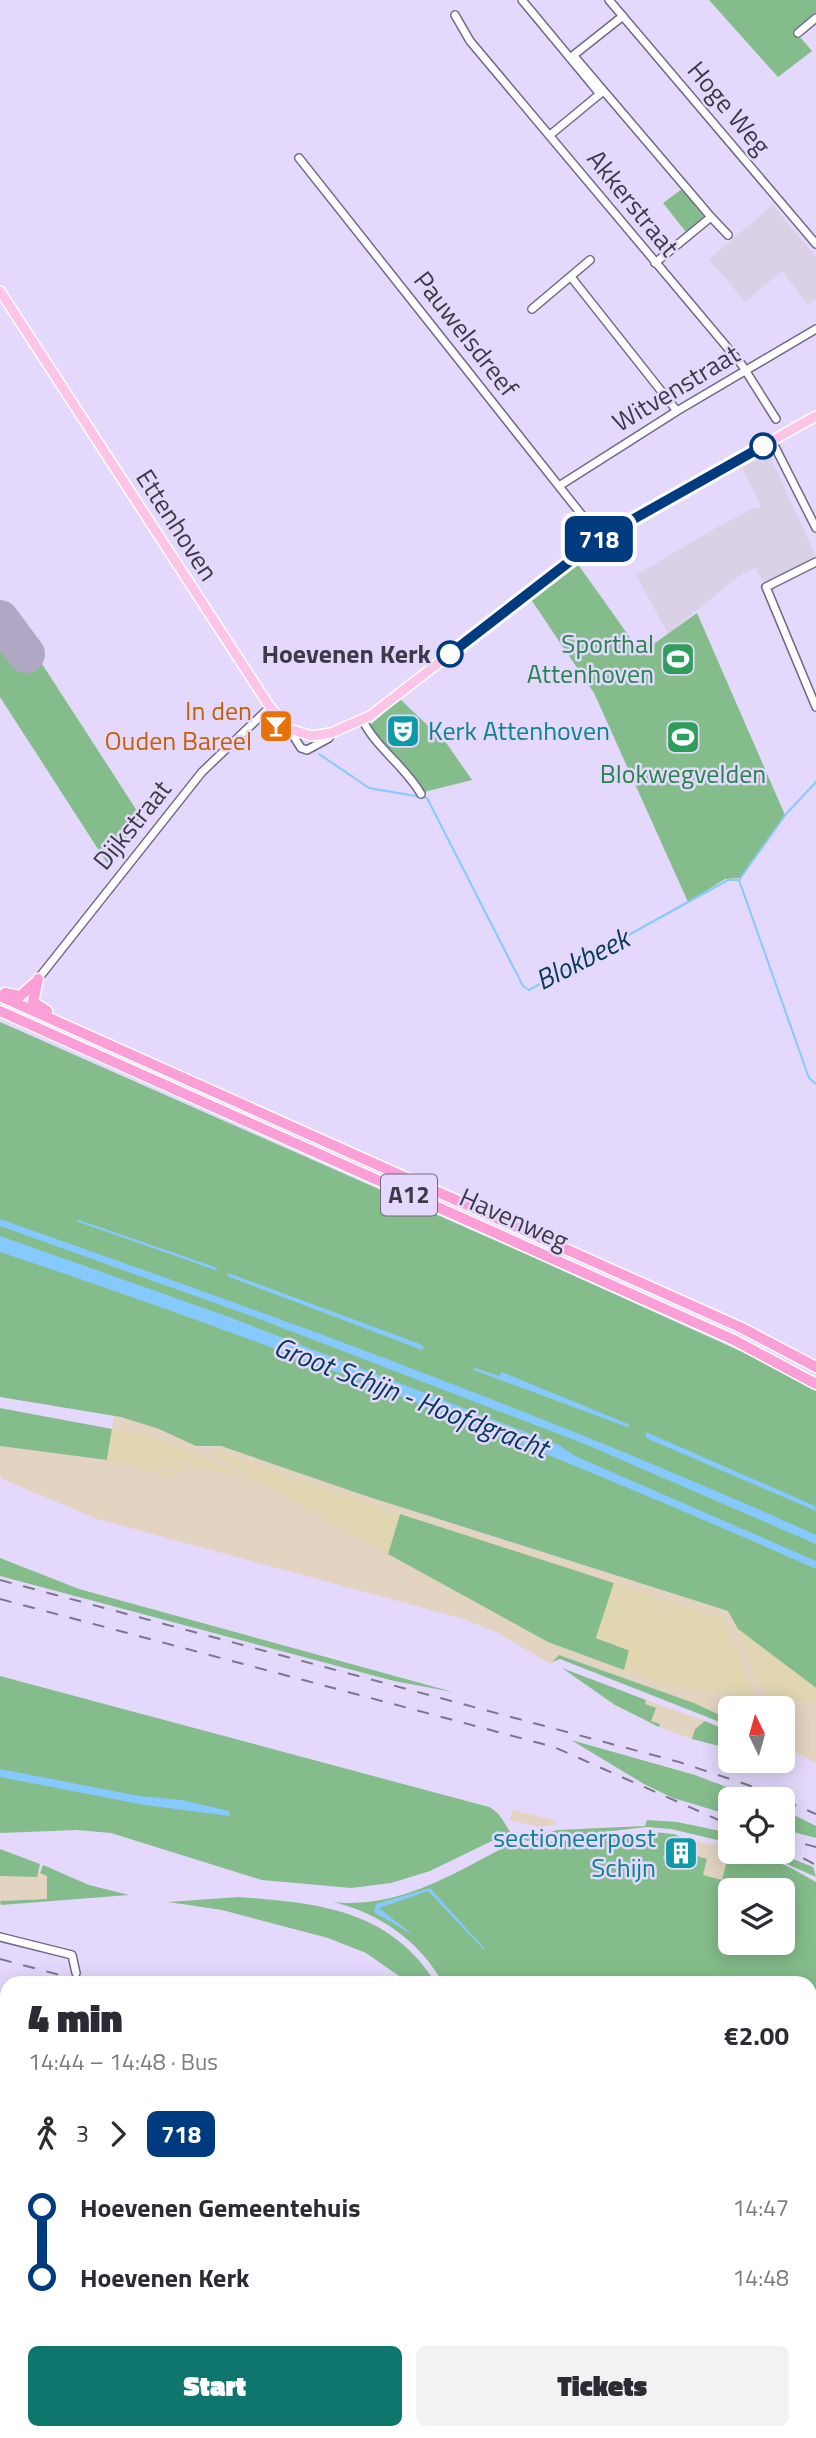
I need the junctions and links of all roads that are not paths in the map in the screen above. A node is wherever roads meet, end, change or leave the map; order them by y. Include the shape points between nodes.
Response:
1 (522, 0) edge
2 (610, 0) edge
3 (455, 15) dead end
4 (623, 16) junction
5 (816, 18) edge
6 (798, 33) dead end
7 (572, 57) junction
8 (602, 92) junction
9 (550, 135) junction
10 (299, 158) dead end
11 (711, 216) junction
12 (728, 235) dead end
13 (816, 244) edge
14 (590, 260) dead end
15 (655, 263) junction
16 (571, 276) junction
17 (0, 291) edge
18 (532, 309) dead end
19 (816, 329) edge
20 (746, 370) junction
21 (677, 411) junction
22 (816, 416) edge
23 (776, 419) dead end
24 (772, 441) junction
25 (559, 486) junction
26 (816, 528) edge
27 (600, 538) junction
28 (816, 562) edge
29 (270, 707) junction
30 (816, 708) edge
31 (362, 719) junction
32 (289, 729) junction
33 (331, 733) junction
34 (421, 794) dead end
35 (38, 979) junction
36 (0, 990) edge
37 (0, 996) edge
38 (0, 1011) edge
39 (181, 1078) junction
40 (816, 1367) edge
41 (816, 1384) edge
42 (0, 1937) edge
43 (76, 1973) dead end

1 - 7 street
2 - 4 street, Hoge Weg
3 - 9 street, Akkerstraat via 470,41
4 - 7 street
4 - 13 street, Hoge Weg
5 - 6 street
7 - 8 street
8 - 9 street
8 - 11 street
9 - 15 street, Akkerstraat
10 - 25 street, Pauwelsdreef
11 - 12 street
11 - 15 street
14 - 16 street
15 - 20 street, Akkerstraat
16 - 18 street
16 - 21 street
17 - 29 main road, Ettenhoven
19 - 20 street, Witvenstraat
20 - 21 street, Witvenstraat
20 - 23 street, Akkerstraat
21 - 25 street, Witvenstraat
22 - 24 main road
24 - 26 street
24 - 27 main road
25 - 27 street, Pauwelsdreef
27 - 31 main road
28 - 30 street via 766,587
29 - 32 main road, Ettenhoven
29 - 35 street, Dijkstraat via 194,782
31 - 33 main road
31 - 34 street
32 - 33 main road via 312,736
32 - 33 street, Ettenhoven via 307,750
35 - 36 highway via 20,996
35 - 39 highway via 32,996 36,1006
37 - 39 highway, Havenweg / A12
38 - 41 highway, Havenweg / A12 via 734,1340
39 - 40 highway, Havenweg / A12 via 742,1328
42 - 43 street via 74,1956

